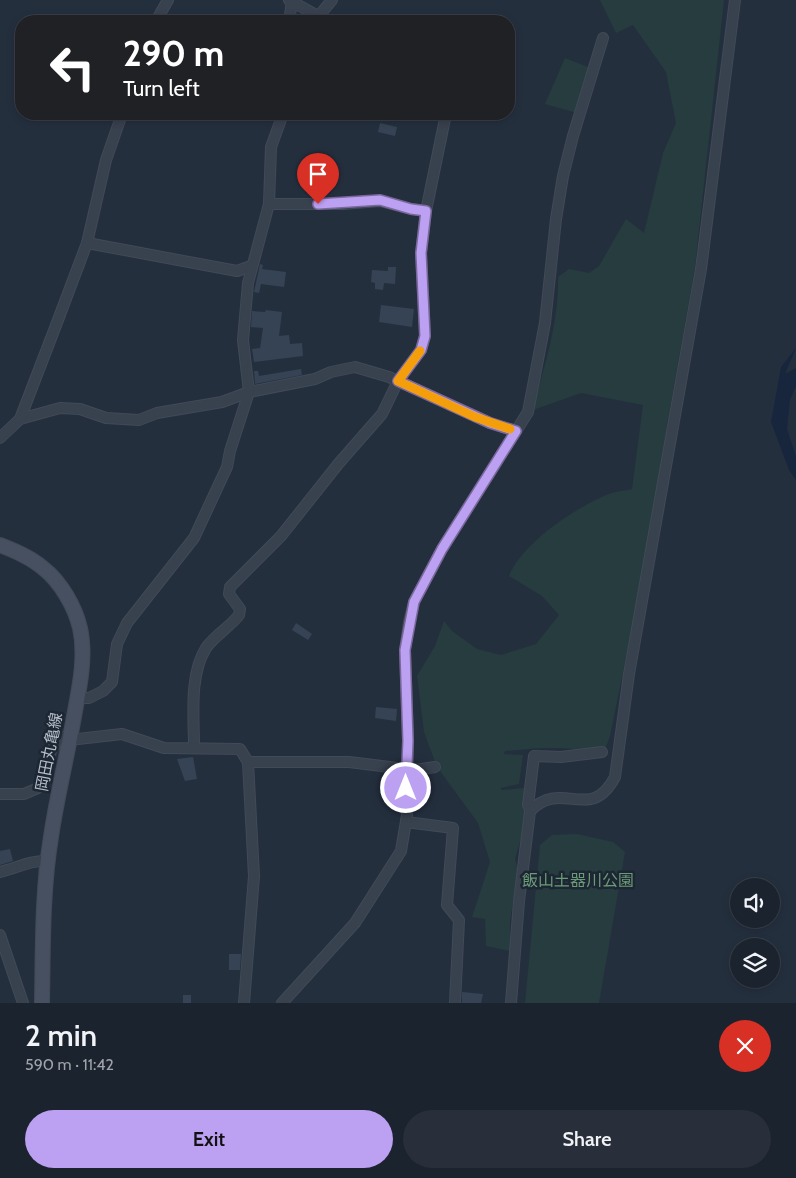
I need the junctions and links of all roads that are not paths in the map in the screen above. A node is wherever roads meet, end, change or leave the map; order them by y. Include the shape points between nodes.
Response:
1 (168, 0) edge
2 (332, 0) edge
3 (735, 0) edge
4 (291, 1) edge
5 (159, 15) edge
6 (290, 15) edge
7 (315, 15) edge
8 (324, 15) edge
9 (602, 38) dead end
10 (120, 120) edge
11 (281, 120) edge
12 (445, 120) edge
13 (269, 204) junction
14 (426, 211) junction
15 (86, 243) junction
16 (252, 266) junction
17 (398, 381) junction
18 (249, 392) junction
19 (20, 419) junction
20 (516, 431) junction
21 (0, 438) edge
22 (0, 544) edge
23 (78, 698) junction
24 (70, 738) junction
25 (194, 747) junction
26 (602, 752) dead end
27 (248, 762) junction
28 (435, 766) dead end
29 (406, 768) junction
30 (0, 794) edge
31 (531, 810) junction
32 (406, 822) junction
33 (48, 861) junction
34 (0, 872) edge
35 (0, 935) edge
36 (23, 1003) edge
37 (42, 1003) edge
38 (244, 1003) edge
39 (282, 1003) edge
40 (455, 1003) edge
41 (511, 1003) edge

1 - 5 street
2 - 8 street
3 - 31 street via 701,269 614,777 607,791 597,798 585,801 548,798
4 - 6 street
4 - 7 street
9 - 20 street via 563,176 535,383 528,412
10 - 15 street via 106,160
11 - 13 street via 271,147
12 - 14 street
13 - 14 street via 343,204 380,200
13 - 16 street
14 - 17 street via 421,253 425,336 421,350
15 - 16 street via 237,272
15 - 19 street
16 - 18 street via 243,340
17 - 18 street via 355,367
17 - 20 street via 490,423
17 - 25 street via 382,414 282,536 230,587 229,594 240,609 239,615 209,644 201,661 195,686
18 - 19 street via 222,402 157,413 139,420 106,418 80,409 60,408
18 - 23 street via 227,467 194,538 127,622 117,644 112,682 104,691 89,698
19 - 21 street
20 - 29 street via 442,549 414,602 405,650
22 - 23 main road, 岡田丸亀線 via 43,568 64,592 74,610 82,650
23 - 24 main road, 岡田丸亀線
24 - 25 street via 122,734 164,748
24 - 30 street via 60,737 51,751 38,788 24,794
24 - 33 main road, 岡田丸亀線
25 - 27 street via 240,749
26 - 31 street via 561,757 534,756 528,805
27 - 29 street via 348,762
27 - 38 street via 254,876
28 - 29 street via 414,770
29 - 32 street
31 - 41 street via 519,901
32 - 39 street via 401,851 355,923
32 - 40 street via 454,828 447,905 459,920
33 - 34 street via 28,862
33 - 37 main road, 岡田丸亀線 via 44,886
35 - 36 street

